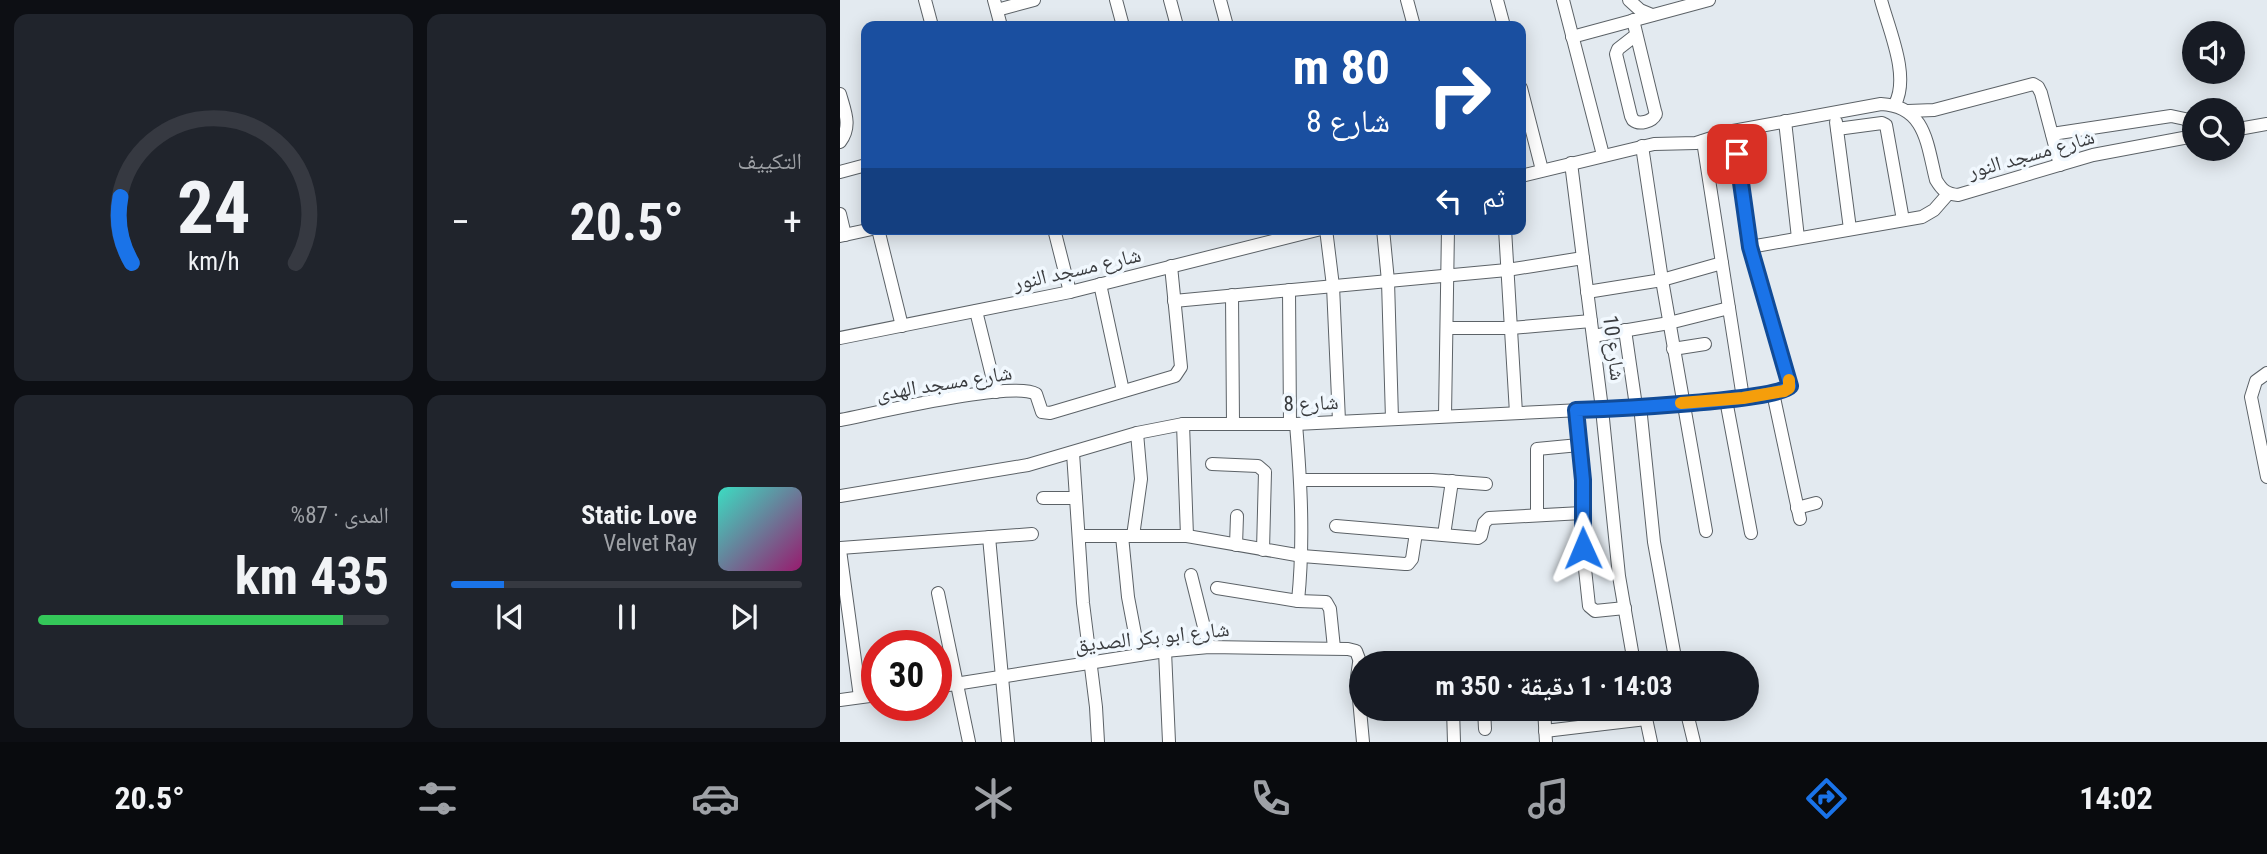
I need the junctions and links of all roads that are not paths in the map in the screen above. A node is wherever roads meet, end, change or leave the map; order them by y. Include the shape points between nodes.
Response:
1 (925, 0) edge
2 (1034, 0) edge
3 (1116, 0) edge
4 (1170, 0) edge
5 (1220, 0) edge
6 (1407, 0) edge
7 (1497, 0) edge
8 (1563, 0) edge
9 (1629, 0) edge
10 (1709, 0) edge
11 (1881, 0) edge
12 (995, 5) edge
13 (1652, 15) junction
14 (1633, 20) junction
15 (931, 21) edge
16 (1122, 21) edge
17 (1176, 21) edge
18 (1226, 21) edge
19 (1410, 21) edge
20 (1503, 21) edge
21 (1636, 35) junction
22 (1572, 37) junction
23 (840, 94) edge
24 (1895, 104) junction
25 (1526, 108) edge
26 (1908, 111) junction
27 (1835, 112) junction
28 (2182, 118) edge
29 (1785, 121) junction
30 (2267, 124) edge
31 (2245, 128) edge
32 (1837, 129) junction
33 (1733, 131) junction
34 (2052, 134) junction
35 (2182, 138) edge
36 (1703, 141) junction
37 (840, 142) edge
38 (1643, 146) junction
39 (1603, 155) junction
40 (1571, 163) junction
41 (2060, 165) junction
42 (861, 166) edge
43 (1542, 170) junction
44 (840, 172) edge
45 (1526, 175) edge
46 (1948, 194) junction
47 (840, 214) edge
48 (1903, 220) junction
49 (1850, 229) junction
50 (861, 231) edge
51 (843, 235) edge
52 (879, 235) edge
53 (1056, 235) edge
54 (1297, 235) edge
55 (1327, 235) edge
56 (1384, 235) edge
57 (1448, 235) edge
58 (1505, 235) edge
59 (1798, 238) junction
60 (1750, 247) junction
61 (1583, 258) junction
62 (1722, 263) junction
63 (1171, 267) junction
64 (1507, 270) junction
65 (1447, 275) junction
66 (1662, 280) junction
67 (1388, 281) junction
68 (1100, 284) junction
69 (1333, 286) junction
70 (1289, 290) junction
71 (1070, 292) junction
72 (1587, 292) junction
73 (1232, 295) junction
74 (1174, 301) junction
75 (1729, 308) junction
76 (976, 311) junction
77 (1591, 321) junction
78 (1669, 323) junction
79 (902, 326) junction
80 (1447, 328) junction
81 (1511, 328) junction
82 (1625, 330) junction
83 (1593, 336) junction
84 (840, 338) edge
85 (1705, 344) dead end
86 (1673, 349) junction
87 (2267, 373) edge
88 (1123, 391) junction
89 (996, 392) junction
90 (1773, 393) junction
91 (1743, 398) junction
92 (1726, 400) junction
93 (1682, 403) junction
94 (1638, 406) junction
95 (1602, 409) junction
96 (1576, 410) junction
97 (1516, 413) junction
98 (1445, 416) junction
99 (1392, 419) junction
100 (840, 420) edge
101 (1339, 421) junction
102 (1233, 423) junction
103 (1182, 424) junction
104 (1293, 424) junction
105 (1138, 433) junction
106 (1579, 445) junction
107 (1073, 453) junction
108 (1212, 464) dead end
109 (2267, 477) edge
110 (1301, 480) junction
111 (1452, 481) junction
112 (1486, 484) dead end
113 (840, 496) edge
114 (1044, 498) dead end
115 (1076, 498) junction
116 (1816, 503) dead end
117 (1582, 513) junction
118 (1537, 515) junction
119 (1237, 516) dead end
120 (1336, 526) dead end
121 (1706, 531) dead end
122 (1416, 533) junction
123 (1751, 533) dead end
124 (1032, 534) dead end
125 (1444, 535) junction
126 (1128, 536) junction
127 (1187, 536) junction
128 (989, 537) junction
129 (1079, 537) junction
130 (1236, 545) junction
131 (840, 549) edge
132 (1263, 550) junction
133 (1303, 556) junction
134 (1191, 575) dead end
135 (1217, 588) dead end
136 (938, 593) dead end
137 (1298, 601) junction
138 (1625, 608) junction
139 (1209, 647) junction
140 (1334, 648) junction
141 (1165, 651) junction
142 (1354, 651) edge
143 (1631, 651) edge
144 (1674, 651) edge
145 (1139, 655) junction
146 (1091, 662) junction
147 (1000, 676) junction
148 (956, 684) junction
149 (952, 685) edge
150 (860, 697) joint
151 (840, 700) edge
152 (1361, 721) edge
153 (1453, 721) edge
154 (1485, 721) edge
155 (1613, 721) edge
156 (1646, 721) edge
157 (1689, 721) edge
158 (1485, 729) dead end
159 (1545, 736) edge
160 (969, 742) edge
161 (1008, 742) edge
162 (1098, 742) edge
163 (1169, 742) edge
164 (1363, 742) edge
165 (1454, 742) edge
166 (1651, 742) edge
167 (1694, 742) edge

1 - 15 street
2 - 12 street
3 - 16 street
4 - 17 street
5 - 18 street
6 - 19 street
7 - 20 street
8 - 22 street
9 - 13 street
10 - 13 street
11 - 24 street via 1902,84
13 - 14 street
14 - 21 street
14 - 22 street
21 - 21 street via 1656,114 1639,123 1631,117 1616,54
22 - 39 street
23 - 37 street via 848,123
24 - 26 street
24 - 27 street
25 - 43 street
26 - 34 street via 1934,110 2033,84 2041,93
26 - 46 street, شارع مسجد النور via 1924,135 1936,180
27 - 29 street
27 - 32 street
28 - 34 street via 2171,116
29 - 33 street
29 - 59 street
30 - 31 street
32 - 48 street via 1886,125
32 - 49 street
33 - 36 street
33 - 60 street
34 - 41 street
35 - 41 street, شارع مسجد النور
36 - 38 street
36 - 62 street
38 - 39 street
38 - 66 street
39 - 40 street
40 - 43 street
40 - 61 street, شارع 10
41 - 46 street, شارع مسجد النور
42 - 44 street
43 - 45 street
46 - 48 street via 1928,214
47 - 51 street
48 - 49 street
49 - 59 street
50 - 51 street
52 - 79 street
53 - 71 street
54 - 63 street, شارع مسجد النور
55 - 69 street
56 - 67 street
57 - 65 street
58 - 64 street
59 - 60 street
60 - 90 street, شارع 8 via 1789,386
61 - 64 street
61 - 72 street, شارع 10
62 - 66 street
62 - 75 street
63 - 68 street, شارع مسجد النور
63 - 74 street, شارع مسجد الهدى
64 - 65 street
64 - 81 street
65 - 67 street
65 - 80 street
66 - 72 street
66 - 78 street
67 - 69 street
67 - 99 street
68 - 71 street, شارع مسجد النور
68 - 88 street
69 - 70 street
69 - 101 street
70 - 73 street
70 - 104 street
71 - 76 street, شارع مسجد النور
72 - 77 street, شارع 10
73 - 74 street
73 - 102 street
74 - 88 street, شارع مسجد الهدى via 1180,370 1175,376
75 - 78 street
75 - 91 street
76 - 79 street, شارع مسجد النور
76 - 89 street
77 - 81 street
77 - 83 street, شارع 10
78 - 82 street
78 - 86 street
79 - 84 street, شارع مسجد النور
80 - 81 street
80 - 98 street
81 - 97 street
82 - 83 street
82 - 94 street, شارع 10
83 - 95 street, شارع 10
85 - 86 street
86 - 93 street
87 - 109 street via 2256,381 2250,397
88 - 89 street, شارع مسجد الهدى via 1046,414 1032,391
89 - 100 street, شارع مسجد الهدى
90 - 91 street, شارع 8
90 - 116 street via 1798,514
91 - 92 street, شارع 8
92 - 93 street, شارع 8
92 - 123 street
93 - 94 street, شارع 8
93 - 121 street
94 - 95 street, شارع 8
94 - 144 street, شارع 10 via 1654,542
95 - 96 street, شارع 8
95 - 138 street, شارع 10
96 - 97 street, شارع 8
96 - 106 street
97 - 98 street, شارع 8
98 - 99 street, شارع 8
99 - 101 street, شارع 8
101 - 104 street, شارع 8
102 - 103 street, شارع 8
102 - 104 street, شارع 8
103 - 105 street, شارع 8
103 - 127 street
104 - 110 street
105 - 107 street, شارع 8
105 - 126 street via 1141,479
106 - 117 street
106 - 118 street via 1537,449
107 - 113 street, شارع 8 via 1028,465
107 - 115 street
108 - 132 street via 1258,466 1265,472
110 - 111 street
110 - 133 street
111 - 112 street
111 - 125 street
114 - 115 street
115 - 129 street
117 - 118 street
117 - 138 street via 1589,606 1595,611
118 - 125 street via 1489,518 1478,538
119 - 130 street
120 - 122 street
122 - 125 street
122 - 133 street via 1408,564
124 - 128 street
126 - 127 street
126 - 129 street
126 - 145 street via 1128,597
127 - 130 street
128 - 131 street
128 - 147 street
129 - 146 street
130 - 132 street
131 - 150 street
132 - 133 street
133 - 137 street
134 - 139 street
135 - 137 street
136 - 148 street
137 - 140 street via 1329,605
138 - 143 street, شارع 10
139 - 140 street, شارع ابو بكر الصديق
139 - 141 street, شارع ابو بكر الصديق
140 - 142 street
141 - 145 street, شارع ابو بكر الصديق
141 - 163 street
145 - 146 street, شارع ابو بكر الصديق
146 - 147 street, شارع ابو بكر الصديق
146 - 162 street
147 - 148 street, شارع ابو بكر الصديق
147 - 161 street
148 - 149 street, شارع ابو بكر الصديق
148 - 160 street
150 - 151 street
152 - 164 street
153 - 165 street
154 - 158 street
155 - 159 street
156 - 166 street
157 - 167 street

